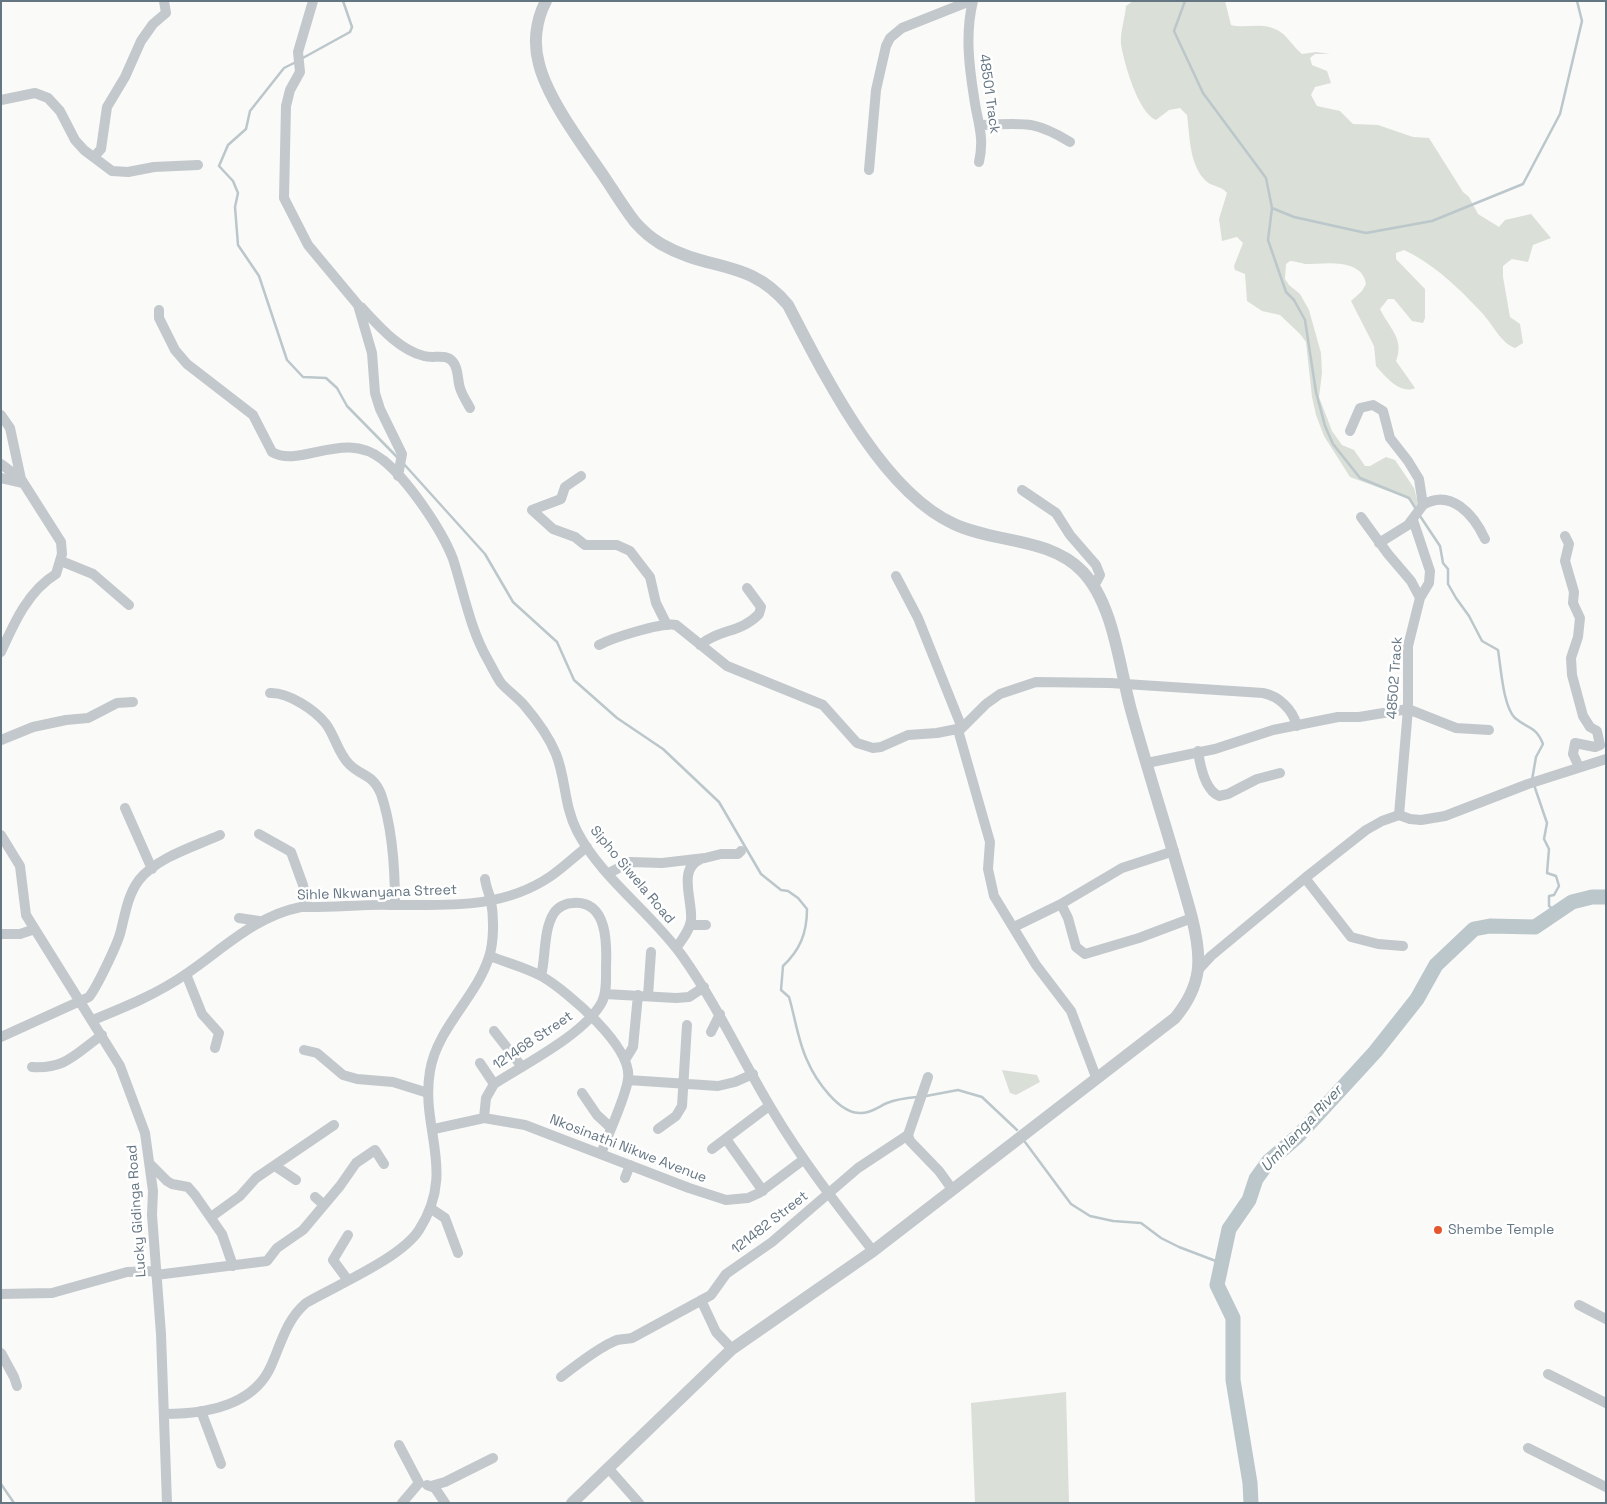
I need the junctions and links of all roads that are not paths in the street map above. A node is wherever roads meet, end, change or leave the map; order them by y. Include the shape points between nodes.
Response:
1 (164, 1) edge
2 (313, 1) edge
3 (546, 1) edge
4 (971, 1) edge
5 (1, 100) edge
6 (981, 125) junction
7 (1070, 142) dead end
8 (94, 158) junction
9 (979, 162) dead end
10 (198, 165) dead end
11 (869, 170) dead end
12 (358, 305) junction
13 (159, 310) dead end
14 (470, 408) dead end
15 (1, 415) edge
16 (1350, 431) dead end
17 (1, 464) edge
18 (399, 473) junction
19 (581, 476) dead end
20 (1, 478) edge
21 (22, 481) junction
22 (1022, 490) dead end
23 (1421, 506) junction
24 (1361, 517) dead end
25 (1413, 520) junction
26 (1565, 536) dead end
27 (1485, 538) dead end
28 (1379, 542) junction
29 (61, 561) junction
30 (896, 576) dead end
31 (1094, 586) junction
32 (747, 588) dead end
33 (1420, 598) junction
34 (129, 605) dead end
35 (667, 625) junction
36 (599, 645) dead end
37 (700, 645) junction
38 (1, 652) edge
39 (1125, 684) junction
40 (270, 693) dead end
41 (133, 702) dead end
42 (1408, 709) junction
43 (1296, 726) junction
44 (960, 729) junction
45 (1489, 730) dead end
46 (1, 740) edge
47 (1198, 751) junction
48 (1606, 759) edge
49 (1147, 763) junction
50 (1579, 767) junction
51 (1280, 773) dead end
52 (125, 808) dead end
53 (1397, 816) junction
54 (259, 834) dead end
55 (1, 835) edge
56 (220, 835) dead end
57 (587, 847) junction
58 (741, 851) dead end
59 (1174, 851) junction
60 (704, 858) junction
61 (152, 869) junction
62 (609, 873) junction
63 (1305, 878) junction
64 (485, 879) dead end
65 (491, 901) junction
66 (395, 904) junction
67 (1061, 904) junction
68 (308, 907) junction
69 (239, 918) dead end
70 (1192, 918) junction
71 (259, 921) junction
72 (690, 925) junction
73 (706, 925) dead end
74 (1014, 927) junction
75 (35, 929) junction
76 (1, 934) edge
77 (1403, 946) dead end
78 (676, 948) junction
79 (650, 952) dead end
80 (490, 956) junction
81 (1198, 970) junction
82 (186, 974) junction
83 (542, 976) junction
84 (704, 987) junction
85 (605, 994) junction
86 (643, 996) junction
87 (79, 1000) junction
88 (720, 1014) junction
89 (590, 1016) junction
90 (93, 1020) junction
91 (687, 1025) dead end
92 (494, 1031) dead end
93 (711, 1032) dead end
94 (102, 1035) junction
95 (1, 1037) edge
96 (215, 1048) dead end
97 (304, 1050) dead end
98 (625, 1060) junction
99 (480, 1063) dead end
100 (32, 1067) dead end
101 (522, 1067) junction
102 (752, 1074) junction
103 (928, 1077) dead end
104 (1096, 1077) junction
105 (628, 1080) junction
106 (494, 1084) junction
107 (683, 1084) junction
108 (428, 1093) junction
109 (582, 1093) dead end
110 (769, 1106) junction
111 (484, 1118) junction
112 (334, 1125) dead end
113 (610, 1126) junction
114 (434, 1129) junction
115 (658, 1129) dead end
116 (908, 1135) junction
117 (726, 1139) junction
118 (712, 1149) dead end
119 (600, 1154) junction
120 (803, 1160) junction
121 (150, 1164) junction
122 (384, 1164) dead end
123 (630, 1165) junction
124 (274, 1166) junction
125 (625, 1178) dead end
126 (296, 1180) dead end
127 (952, 1189) junction
128 (762, 1190) junction
129 (828, 1192) junction
130 (315, 1197) dead end
131 (324, 1205) junction
132 (430, 1208) junction
133 (211, 1217) junction
134 (348, 1235) dead end
135 (873, 1251) junction
136 (458, 1253) dead end
137 (233, 1266) junction
138 (156, 1272) junction
139 (347, 1279) junction
140 (1, 1294) edge
141 (701, 1300) junction
142 (1579, 1305) dead end
143 (1606, 1319) edge
144 (732, 1349) junction
145 (1, 1353) edge
146 (1548, 1374) dead end
147 (561, 1377) dead end
148 (16, 1386) dead end
149 (1606, 1403) edge
150 (201, 1411) junction
151 (164, 1414) junction
152 (399, 1445) dead end
153 (1528, 1448) dead end
154 (493, 1458) dead end
155 (221, 1464) dead end
156 (609, 1469) junction
157 (419, 1483) junction
158 (431, 1486) junction
159 (1606, 1488) edge
160 (167, 1503) edge
161 (402, 1503) edge
162 (445, 1503) edge
163 (572, 1503) edge
164 (639, 1503) edge

1 - 8 street via 166,13 146,33 108,107 100,149
2 - 12 street via 298,52 300,72 286,106 284,198 308,245
3 - 31 street via 536,34 543,77 636,223 651,238 674,251 744,272 779,294 846,412 918,501 943,519 973,532 1059,555 1081,570
4 - 6 street, 48501 Track via 968,58
4 - 11 street via 902,28 890,38 876,90
5 - 8 street via 35,94 48,98 60,111 75,140
6 - 7 street via 1023,122 1052,130
6 - 9 street, 48501 Track
8 - 10 street via 119,172
12 - 14 street via 403,346 425,356 451,359
12 - 18 street via 372,353 377,401 402,454
13 - 18 street, Sipho Siwela Road via 159,318 175,350 187,364 253,415 272,452 286,457 333,448 360,447
15 - 21 street via 10,428
16 - 23 street via 1360,408 1373,406 1383,411 1390,438 1419,479
17 - 21 street
18 - 57 street, Sipho Siwela Road via 442,535 475,633 500,682 529,712 555,752 568,807 576,830
19 - 35 street via 565,487 561,499 532,510 552,528 575,537 584,545 617,545 630,551 650,577 656,603
20 - 21 street
21 - 29 street via 61,542
22 - 31 street via 1056,513 1096,565 1100,575
23 - 25 street
23 - 27 street via 1434,501 1455,502 1478,524
24 - 28 street
25 - 28 street
25 - 33 street, 48502 Track via 1430,571 1429,583
26 - 50 street via 1573,603 1580,618 1571,658 1572,675 1583,716 1596,731 1600,745 1575,743 1573,754
28 - 33 street
29 - 34 street via 93,574
29 - 38 street via 56,574 42,583 25,605
30 - 44 street via 918,618
31 - 39 street via 1104,604
32 - 37 street via 761,607 759,614 745,626 710,636
33 - 42 street, 48502 Track via 1408,646
35 - 36 street
35 - 37 street via 678,626
37 - 44 street via 737,672 823,705 864,747 881,747 908,735
39 - 43 street via 1268,694 1288,708
39 - 44 street via 1036,682 1021,686 1000,694
39 - 49 street
40 - 66 street via 285,695 326,724 347,762 372,778 377,785 391,844
41 - 46 street via 117,703 88,718 33,727
42 - 43 street via 1338,717
42 - 45 street via 1456,728
42 - 53 street, 48502 Track
43 - 47 street
44 - 74 street via 990,842 990,884
47 - 49 street
47 - 51 street via 1200,770 1212,791 1219,796 1257,779
48 - 50 street
49 - 59 street
50 - 53 street via 1445,816 1421,820
52 - 61 street
53 - 63 street via 1366,830
54 - 68 street via 291,852
55 - 75 street, Lucky Gidinga Road via 18,859 26,915
56 - 61 street via 168,858
57 - 62 street, Sipho Siwela Road
57 - 65 street, Sihle Nkwanyana Street via 534,886
58 - 60 street
59 - 67 street via 1122,868
59 - 70 street
60 - 62 street via 662,863 630,862
60 - 72 street via 693,863 689,872
61 - 87 street via 139,881 131,895 118,939 97,986 89,996
62 - 78 street, Sipho Siwela Road
63 - 77 street via 1351,937
63 - 81 street
64 - 65 street
65 - 66 street, Sihle Nkwanyana Street
65 - 80 street via 493,929
66 - 68 street, Sihle Nkwanyana Street
67 - 70 street via 1076,947 1085,954
67 - 74 street
68 - 71 street, Sihle Nkwanyana Street via 288,909
69 - 71 street
70 - 81 street via 1198,944
71 - 82 street, Sihle Nkwanyana Street
72 - 73 street
72 - 78 street
74 - 104 street via 1036,965 1071,1010
75 - 76 street via 20,934
75 - 87 street, Lucky Gidinga Road
78 - 84 street, Sipho Siwela Road
79 - 86 street
80 - 83 street
80 - 108 street via 435,1054
81 - 104 street via 1191,996 1175,1018
82 - 90 street, Sihle Nkwanyana Street via 158,992
82 - 96 street via 202,1014 217,1030
83 - 85 street via 554,912 577,902 589,907 606,931
83 - 89 street
84 - 86 street via 689,997
84 - 88 street, Sipho Siwela Road
85 - 86 street
85 - 89 street, 121468 Street
86 - 98 street via 633,1047
87 - 90 street, Lucky Gidinga Road
87 - 95 street
88 - 93 street
88 - 102 street, Sipho Siwela Road
89 - 98 street via 619,1048
89 - 101 street, 121468 Street via 580,1027
90 - 94 street, Lucky Gidinga Road
91 - 107 street
92 - 101 street
94 - 100 street via 62,1064 51,1068
94 - 121 street, Lucky Gidinga Road via 129,1085 145,1133
97 - 108 street via 317,1053 343,1075 393,1082
98 - 105 street
99 - 106 street
101 - 106 street, 121468 Street
102 - 107 street via 718,1086
102 - 110 street, Sipho Siwela Road
103 - 116 street
104 - 127 street
105 - 107 street
105 - 113 street
106 - 111 street, 121468 Street via 486,1098
107 - 115 street via 680,1111
108 - 114 street
109 - 113 street via 597,1115
110 - 117 street
110 - 120 street, Sipho Siwela Road
111 - 114 street, Nkosinathi Nikwe Avenue
111 - 119 street, Nkosinathi Nikwe Avenue via 525,1125
112 - 124 street
113 - 119 street
114 - 132 street via 437,1185
116 - 127 street
116 - 129 street, 121482 Street
117 - 118 street
117 - 128 street
119 - 123 street, Nkosinathi Nikwe Avenue
120 - 128 street, Nkosinathi Nikwe Avenue
120 - 129 street, Sipho Siwela Road
121 - 133 street via 172,1184 188,1187
121 - 138 street, Lucky Gidinga Road
122 - 131 street via 372,1150 347,1173
123 - 125 street
123 - 128 street, Nkosinathi Nikwe Avenue via 726,1200 748,1198
124 - 126 street
124 - 133 street via 256,1178 230,1205
127 - 135 street
129 - 135 street, Sipho Siwela Road
129 - 141 street, 121482 Street via 772,1242 726,1274 711,1295
130 - 131 street
131 - 137 street via 303,1230 277,1248 267,1261
132 - 136 street via 445,1218
132 - 139 street via 408,1244
133 - 137 street via 227,1243
134 - 139 street via 332,1260
135 - 144 street
137 - 138 street
138 - 140 street via 127,1272 52,1293
138 - 151 street, Lucky Gidinga Road
139 - 150 street via 296,1311 266,1376 251,1391 232,1403
141 - 144 street via 716,1332
141 - 147 street, 121482 Street via 632,1338 618,1340 596,1351
142 - 143 street
144 - 156 street
145 - 148 street
146 - 149 street
150 - 151 street
150 - 155 street
151 - 160 street, Lucky Gidinga Road
152 - 157 street
153 - 159 street
154 - 158 street
156 - 163 street
156 - 164 street
157 - 158 street
157 - 161 street
158 - 162 street

